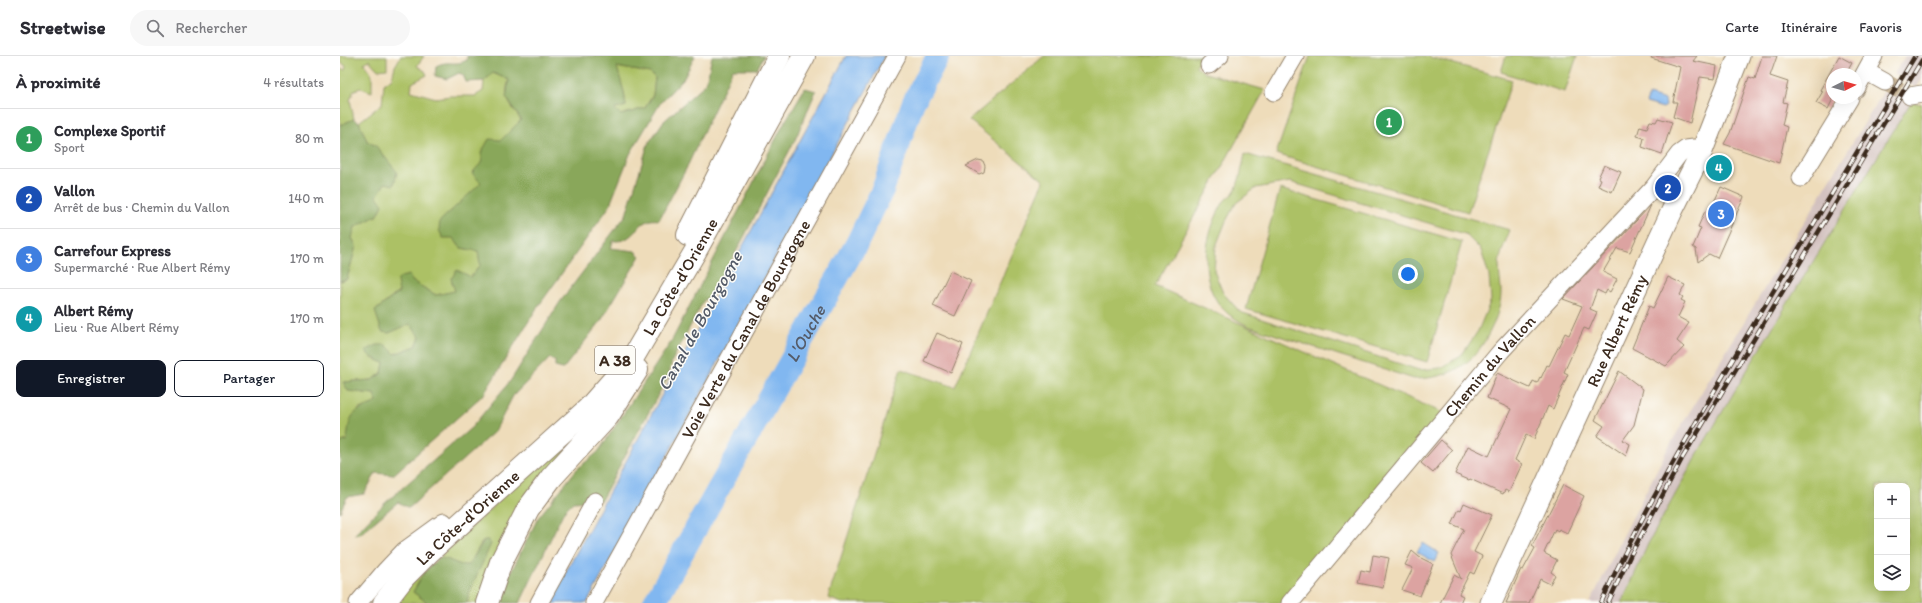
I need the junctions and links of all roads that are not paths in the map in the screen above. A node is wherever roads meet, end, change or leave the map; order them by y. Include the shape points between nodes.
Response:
1 (779, 56) edge
2 (804, 56) edge
3 (897, 56) edge
4 (1295, 56) edge
5 (1739, 56) edge
6 (1874, 56) edge
7 (1866, 72) junction
8 (1862, 79) edge
9 (1885, 82) tunnel mouth
10 (1274, 92) dead end
11 (1846, 104) edge
12 (1702, 151) junction
13 (1801, 178) dead end
14 (695, 252) junction
15 (595, 501) dead end
16 (444, 522) junction
17 (358, 603) edge
18 (370, 603) edge
19 (384, 603) edge
20 (488, 603) edge
21 (539, 603) edge
22 (594, 603) edge
23 (1290, 603) edge
24 (1491, 603) edge

1 - 16 highway, La Côte-d'Orienne / A 38 via 666,278 625,346 566,415
2 - 14 highway, La Côte-d'Orienne / A 38
3 - 22 street, Voie Verte du Canal de Bourgogne
4 - 10 street
5 - 12 main road, Rue Albert Rémy
6 - 7 street
7 - 8 street
7 - 9 street
11 - 13 street
12 - 23 street, Chemin du Vallon via 1686,149 1679,154 1654,187 1501,352
12 - 24 main road, Rue Albert Rémy
14 - 19 highway, La Côte-d'Orienne / A 38 via 632,359 602,394 568,429 430,551 404,577
14 - 20 highway via 642,361 616,404 595,432 551,478 519,525 501,562
15 - 21 street
16 - 17 street via 404,551
16 - 18 highway, La Côte-d'Orienne / A 38 via 398,566

